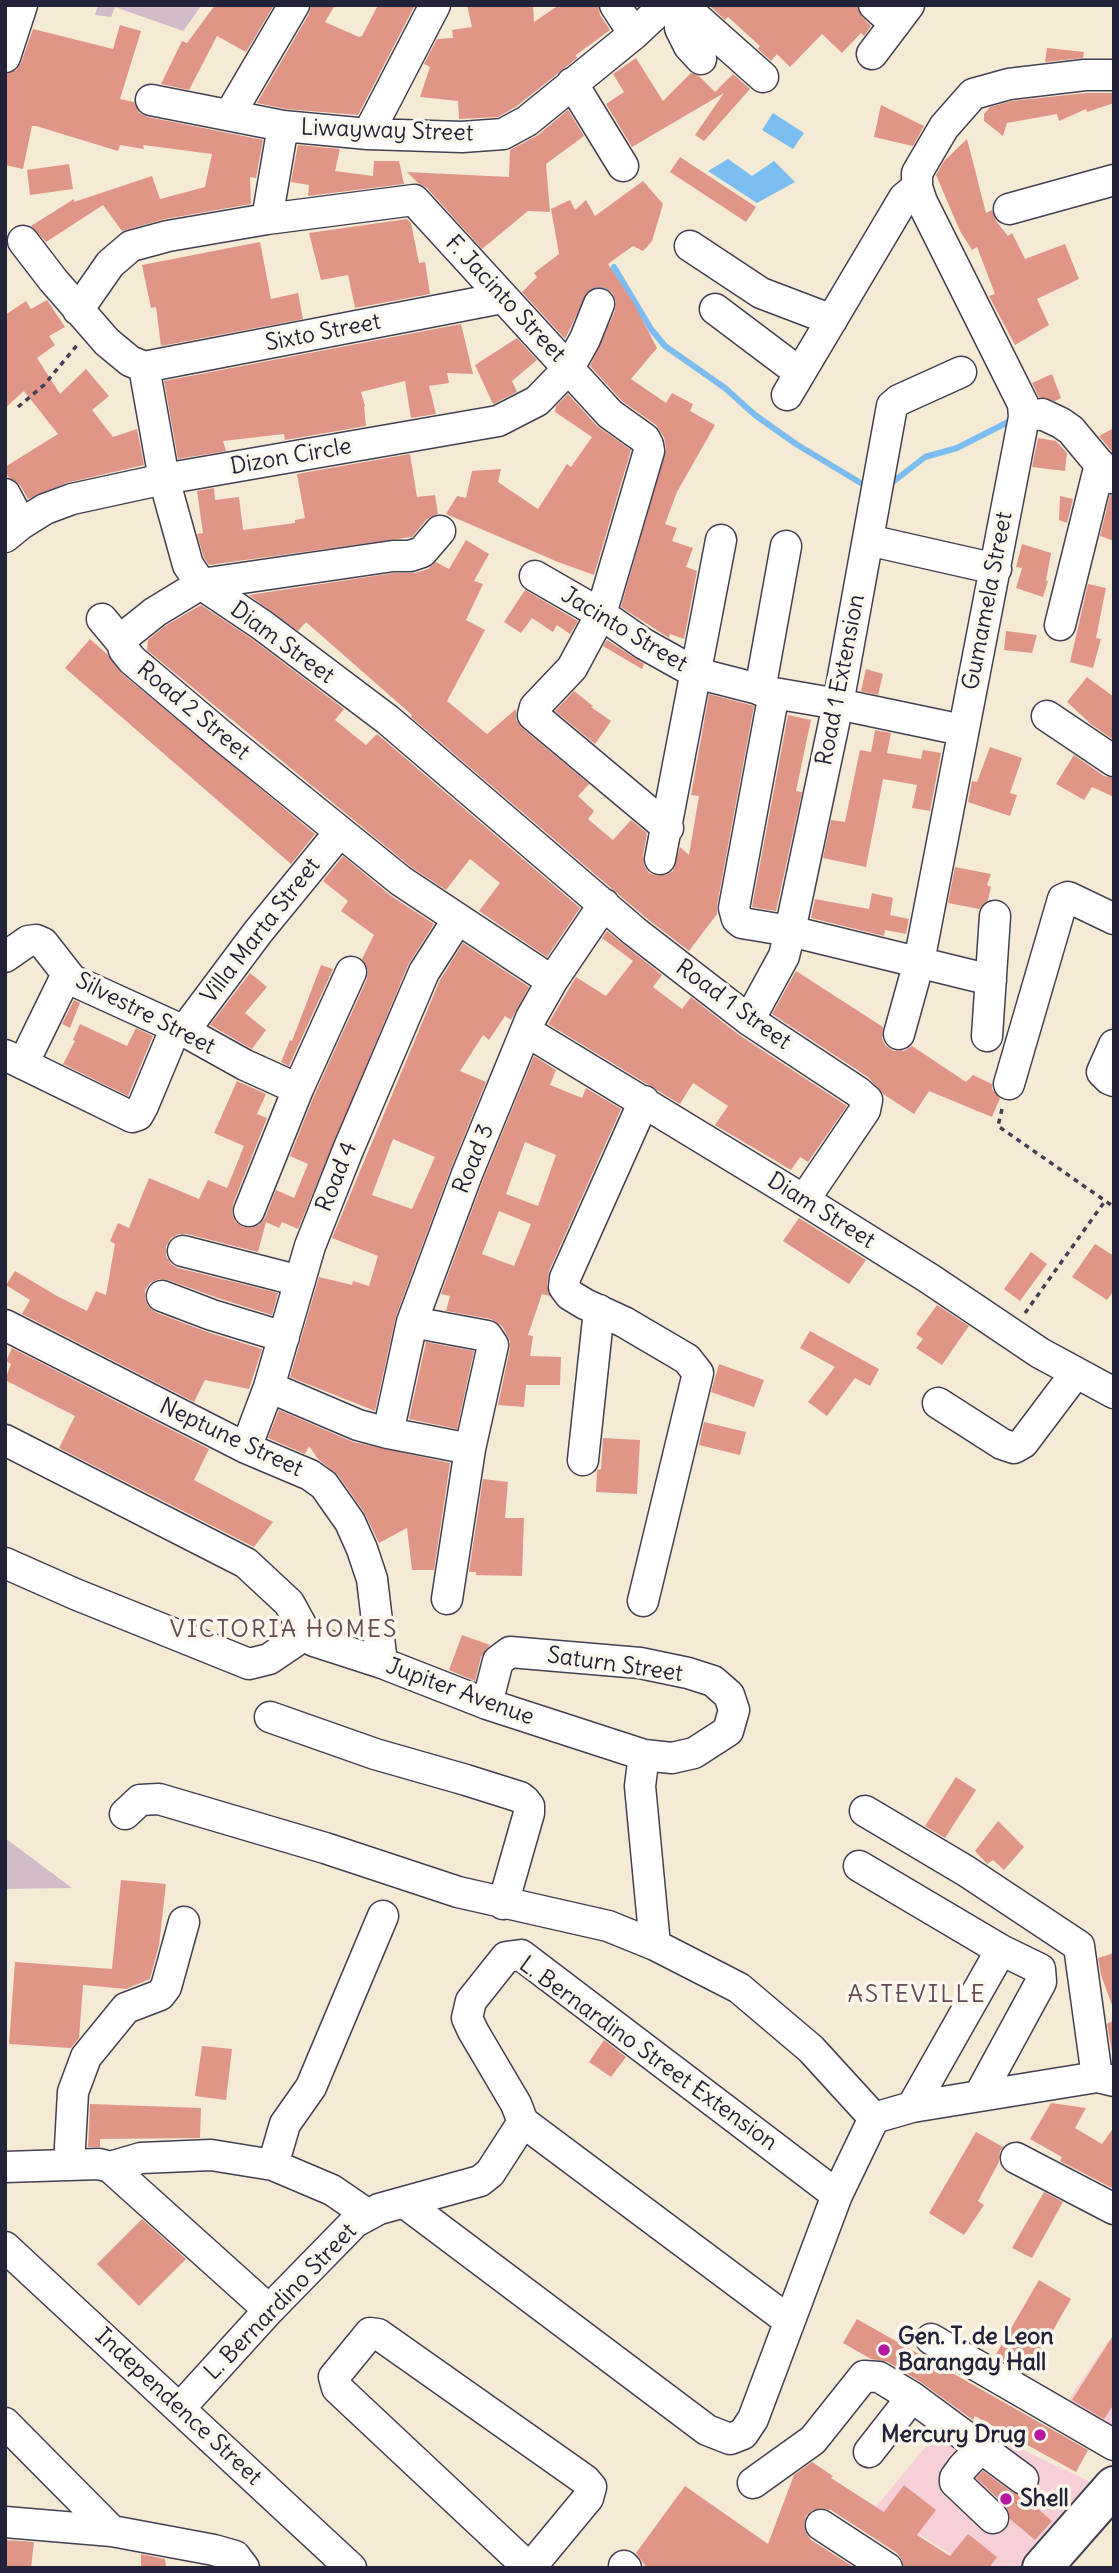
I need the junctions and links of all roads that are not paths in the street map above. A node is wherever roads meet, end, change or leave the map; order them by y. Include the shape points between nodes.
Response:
1 (22, 5) edge
2 (294, 5) edge
3 (435, 5) edge
4 (615, 5) edge
5 (665, 5) edge
6 (681, 5) edge
7 (893, 12) edge
8 (634, 34) junction
9 (872, 54) dead end
10 (5, 57) edge
11 (701, 59) dead end
12 (1114, 75) edge
13 (763, 77) dead end
14 (572, 83) junction
15 (151, 100) dead end
16 (230, 114) junction
17 (283, 126) junction
18 (368, 134) junction
19 (624, 166) dead end
20 (1114, 180) edge
21 (917, 187) junction
22 (1009, 209) dead end
23 (267, 219) junction
24 (23, 241) dead end
25 (690, 246) dead end
26 (502, 298) junction
27 (599, 304) dead end
28 (715, 309) dead end
29 (86, 318) junction
30 (832, 320) junction
31 (144, 368) junction
32 (569, 368) junction
33 (961, 372) dead end
34 (1024, 417) junction
35 (1107, 473) edge
36 (164, 480) junction
37 (5, 494) edge
38 (13, 531) edge
39 (439, 531) dead end
40 (721, 540) dead end
41 (868, 540) junction
42 (786, 546) dead end
43 (996, 569) junction
44 (535, 576) dead end
45 (201, 584) junction
46 (601, 614) junction
47 (102, 619) dead end
48 (1060, 625) dead end
49 (122, 643) junction
50 (696, 673) junction
51 (767, 692) junction
52 (838, 704) junction
53 (1047, 716) dead end
54 (962, 730) junction
55 (1114, 761) edge
56 (668, 828) junction
57 (340, 833) junction
58 (660, 859) dead end
59 (604, 904) junction
60 (995, 916) dead end
61 (458, 919) junction
62 (1114, 919) edge
63 (790, 931) junction
64 (5, 957) edge
65 (919, 962) junction
66 (351, 972) dead end
67 (67, 974) junction
68 (991, 980) junction
69 (552, 981) junction
70 (749, 1020) junction
71 (180, 1029) junction
72 (526, 1031) junction
73 (899, 1034) dead end
74 (987, 1036) dead end
75 (1114, 1045) edge
76 (14, 1059) edge
77 (1114, 1081) edge
78 (1009, 1084) road end
79 (298, 1089) junction
80 (644, 1101) junction
81 (804, 1200) junction
82 (248, 1211) dead end
83 (183, 1251) dead end
84 (300, 1282) junction
85 (162, 1296) dead end
86 (598, 1311) junction
87 (412, 1322) junction
88 (5, 1325) edge
89 (284, 1337) junction
90 (1074, 1374) junction
91 (269, 1387) junction
92 (1114, 1393) edge
93 (938, 1403) dead end
94 (388, 1433) junction
95 (5, 1440) edge
96 (246, 1448) junction
97 (470, 1449) junction
98 (583, 1460) dead end
99 (5, 1563) edge
100 (447, 1599) dead end
101 (643, 1601) dead end
102 (306, 1634) junction
103 (382, 1663) junction
104 (487, 1704) junction
105 (270, 1717) dead end
106 (644, 1755) junction
107 (865, 1811) dead end
108 (125, 1814) dead end
109 (859, 1866) dead end
110 (503, 1904) junction
111 (383, 1916) dead end
112 (184, 1922) dead end
113 (655, 1945) junction
114 (1002, 1950) junction
115 (1105, 2079) edge
116 (979, 2096) junction
117 (912, 2107) junction
118 (874, 2118) junction
119 (523, 2123) junction
120 (1016, 2158) dead end
121 (69, 2165) junction
122 (117, 2165) junction
123 (273, 2165) junction
124 (5, 2166) edge
125 (837, 2195) junction
126 (405, 2203) junction
127 (1114, 2209) edge
128 (367, 2214) junction
129 (5, 2247) edge
130 (269, 2310) junction
131 (788, 2320) junction
132 (930, 2339) dead end
133 (912, 2397) junction
134 (180, 2408) junction
135 (5, 2423) edge
136 (1114, 2445) edge
137 (981, 2448) junction
138 (869, 2452) dead end
139 (1023, 2479) dead end
140 (753, 2483) dead end
141 (1114, 2486) edge
142 (993, 2518) dead end
143 (5, 2522) edge
144 (821, 2525) dead end
145 (112, 2531) junction
146 (244, 2568) edge
147 (351, 2568) edge
148 (529, 2568) edge
149 (887, 2568) edge
150 (1042, 2568) edge

1 - 10 street
2 - 16 street
3 - 18 street
4 - 8 street
5 - 8 street, Liwayway Street
6 - 11 street via 680,28
6 - 13 street
7 - 9 street
8 - 14 street, Liwayway Street
12 - 21 street via 1009,84 973,94 944,127 917,173
14 - 18 street, Liwayway Street via 527,121 502,134
14 - 19 street
15 - 16 street, Liwayway Street
16 - 17 street, Liwayway Street
17 - 18 street, Liwayway Street
17 - 23 street
20 - 22 street
21 - 30 street via 904,198
21 - 34 street, Gumamela Street via 1023,404
23 - 26 street, F. Jacinto Street via 414,200
23 - 29 street, F. Jacinto Street via 131,246 110,264
24 - 29 street
25 - 30 street via 761,293
26 - 31 street, Sixto Street
26 - 32 street, F. Jacinto Street
27 - 32 street, Dizon Circle
28 - 30 street via 794,384
29 - 31 street via 130,361
31 - 36 street, Diam Street
32 - 36 street, Dizon Circle via 537,401 498,421
32 - 46 street, F. Jacinto Street via 610,414 645,439 649,451
33 - 41 street, Road 1 Extension via 892,406
34 - 35 street via 1042,414 1071,430
34 - 43 street, Gumamela Street
35 - 48 street
36 - 38 street, Dizon Circle via 72,499 45,509
36 - 45 street, Diam Street via 188,565
37 - 38 street
39 - 45 street, Road 2 Street via 422,552 410,556
40 - 50 street
41 - 43 street
41 - 52 street, Road 1 Extension
42 - 51 street
43 - 54 street, Gumamela Street
44 - 46 street, Jacinto Street
45 - 49 street, Road 2 Street via 155,612
45 - 59 street, Diam Street via 388,720
46 - 50 street, Jacinto Street
46 - 56 street, F. Jacinto Street via 572,667 533,715
47 - 49 street
49 - 57 street, Road 2 Street via 132,660
50 - 51 street, Jacinto Street
50 - 56 street
51 - 52 street, Jacinto Street
51 - 63 street via 734,912 742,923
52 - 54 street, Jacinto Street
52 - 63 street, Road 1 Extension
53 - 55 street
54 - 65 street, Gumamela Street
56 - 58 street
57 - 61 street, Road 2 Street
57 - 71 street, Villa Marta Street
59 - 69 street, Road 3
59 - 70 street, Road 1 Street
60 - 68 street
61 - 69 street, Road 2 Street
61 - 84 street, Road 4 via 424,972 392,1043 310,1246
62 - 78 street via 1068,897 1063,899
63 - 65 street
63 - 70 street, Road 1 Extension via 784,956
64 - 67 street, Silvestre Street via 36,940
65 - 68 street
65 - 73 street, Gumamela Street
66 - 79 street
67 - 71 street, Silvestre Street
67 - 76 street
68 - 74 street
69 - 72 street, Road 3
70 - 81 street, Road 1 Street via 867,1100 865,1110
71 - 76 street, Villa Marta Street via 143,1106 132,1117
71 - 79 street, Silvestre Street
72 - 80 street, Diam Street
72 - 87 street, Road 3
75 - 77 street via 1102,1072
79 - 82 street
80 - 81 street, Diam Street
80 - 86 street via 565,1278 570,1295
81 - 90 street, Diam Street
83 - 84 street
84 - 89 street, Road 4
85 - 89 street
86 - 98 street
86 - 101 street via 687,1359 698,1373
87 - 94 street, Road 3
87 - 97 street via 491,1340
88 - 96 street, Neptune Street
89 - 91 street, Road 4
90 - 92 street, Diam Street
90 - 93 street via 1023,1443 1014,1448
91 - 94 street via 330,1415
91 - 96 street, Road 4
94 - 97 street
95 - 102 street via 246,1563 289,1603
96 - 103 street, Neptune Street via 310,1475 324,1485 350,1522 372,1579
97 - 100 street
99 - 102 street via 249,1664 269,1659
102 - 103 street, Jupiter Avenue via 314,1641
103 - 104 street, Jupiter Avenue
104 - 106 street, Jupiter Avenue
104 - 106 street, Saturn Street via 498,1661 510,1652 640,1663 713,1681 729,1695 734,1710 728,1731 694,1753 672,1758
105 - 110 street via 525,1801 529,1814
106 - 113 street via 640,1786
107 - 115 street via 1079,1946
108 - 110 street via 140,1800 159,1799
109 - 114 street
110 - 113 street via 608,1926
111 - 123 street via 311,2087 285,2124
112 - 121 street via 166,1987 160,1995 126,2008 86,2057 73,2092
113 - 118 street via 739,1988 811,2049
114 - 116 street via 1040,1969 1042,1976
114 - 117 street
115 - 116 street
116 - 117 street
117 - 118 street
118 - 125 street
119 - 125 street, L. Bernardino Street Extension via 467,2018 471,2001 506,1957 513,1955 521,1955
119 - 126 street, L. Bernardino Street via 481,2181
119 - 131 street, L. Bernardino Street Extension
120 - 127 street
121 - 122 street
121 - 124 street
122 - 123 street via 141,2158 211,2155
122 - 130 street
123 - 128 street via 332,2190
125 - 131 street
126 - 128 street, L. Bernardino Street
126 - 131 street via 707,2430 730,2440 743,2434 753,2419
128 - 130 street, L. Bernardino Street
129 - 134 street, Independence Street
130 - 134 street, L. Bernardino Street
132 - 136 street
133 - 137 street
133 - 138 street
133 - 140 street via 878,2377 864,2376 813,2440
134 - 147 street, Independence Street
135 - 145 street
137 - 139 street
137 - 142 street via 955,2483
141 - 150 main road
143 - 145 street
144 - 149 street
145 - 146 street via 235,2556
148 - 148 street via 588,2498 591,2487 378,2334 365,2336 334,2377 341,2394

